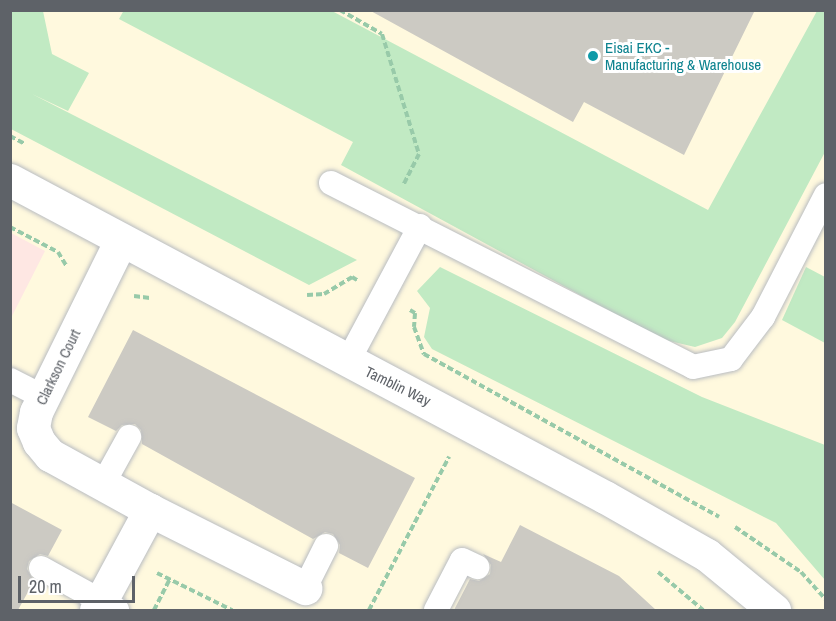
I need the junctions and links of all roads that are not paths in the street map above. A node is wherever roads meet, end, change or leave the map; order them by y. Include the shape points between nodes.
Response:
1 (10, 180) edge
2 (331, 183) dead end
3 (825, 195) edge
4 (420, 226) junction
5 (121, 240) junction
6 (348, 361) junction
7 (10, 380) edge
8 (42, 396) junction
9 (129, 437) dead end
10 (103, 484) junction
11 (150, 510) junction
12 (326, 546) dead end
13 (477, 567) dead end
14 (41, 568) dead end
15 (305, 588) joint
16 (104, 607) edge
17 (436, 610) edge
18 (774, 610) edge

1 - 5 street, Tamblin Way
2 - 4 lane
3 - 4 lane via 763,317 731,359 693,367
4 - 6 lane
5 - 6 street, Tamblin Way
5 - 8 street, Clarkson Court
6 - 18 street, Tamblin Way via 435,404 707,555
7 - 8 lane
8 - 10 street, Clarkson Court via 33,428 39,442 50,455
9 - 10 lane
10 - 11 street, Clarkson Court
11 - 15 street, Clarkson Court
11 - 16 street via 124,556
12 - 15 lane
13 - 17 lane via 462,560
14 - 16 lane

